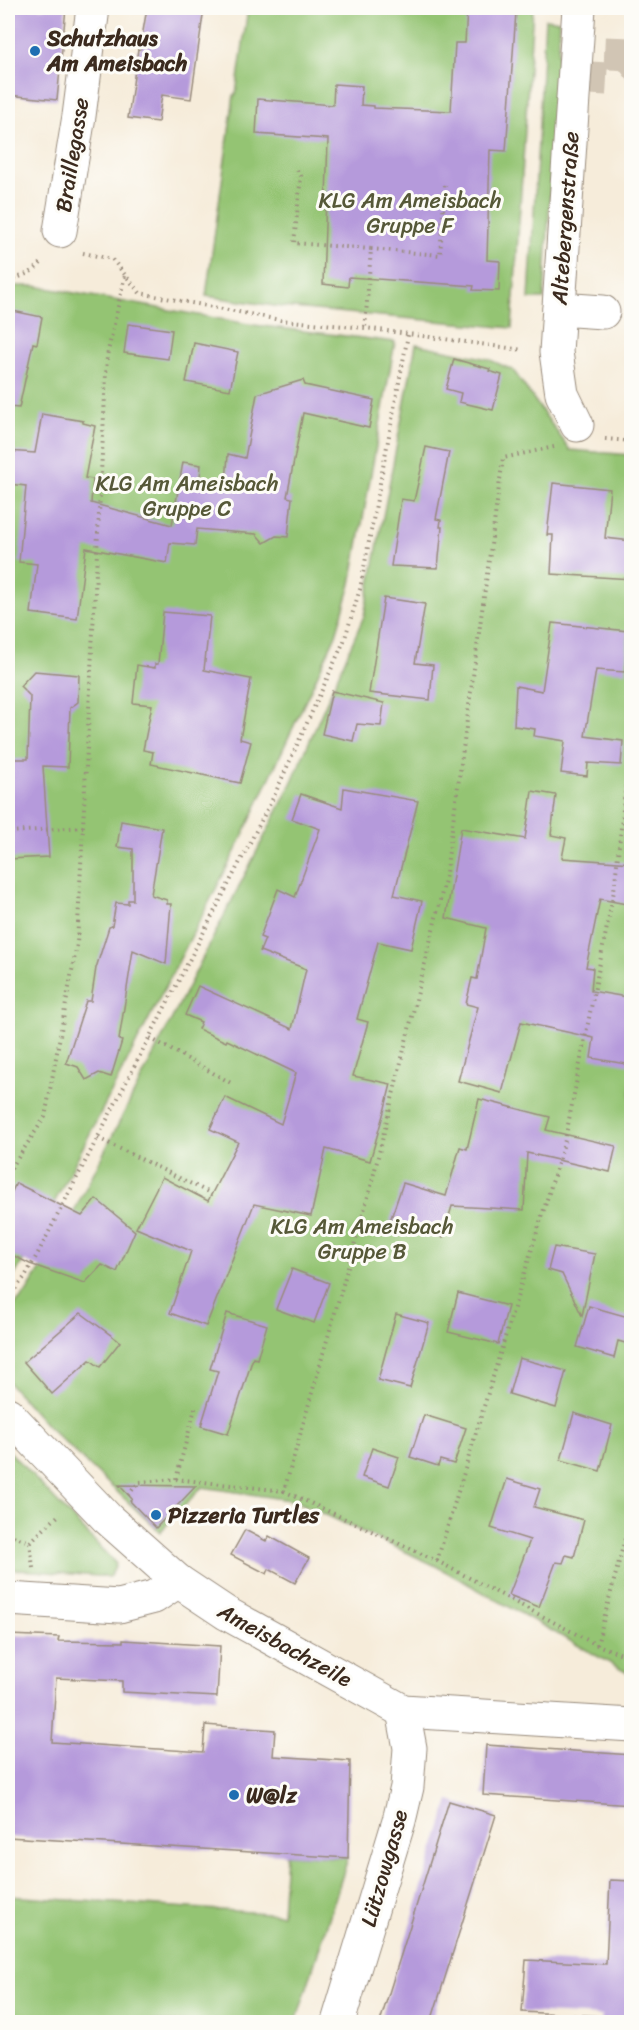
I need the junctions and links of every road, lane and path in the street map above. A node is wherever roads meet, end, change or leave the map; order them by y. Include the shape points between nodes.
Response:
1 (93, 8) edge
2 (579, 8) edge
3 (297, 170) dead end
4 (445, 185) dead end
5 (60, 231) junction
6 (372, 249) junction
7 (125, 275) junction
8 (8, 280) edge
9 (559, 309) junction
10 (603, 312) dead end
11 (365, 328) junction
12 (408, 334) junction
13 (556, 352) junction
14 (567, 436) joint
15 (632, 729) edge
16 (83, 827) junction
17 (10, 832) dead end
18 (150, 1038) junction
19 (231, 1083) dead end
20 (98, 1138) junction
21 (8, 1173) edge
22 (212, 1194) dead end
23 (8, 1298) edge
24 (196, 1405) dead end
25 (8, 1414) edge
26 (176, 1479) junction
27 (284, 1491) junction
28 (67, 1508) dead end
29 (632, 1512) edge
30 (107, 1518) junction
31 (8, 1534) edge
32 (30, 1542) junction
33 (437, 1561) junction
34 (34, 1578) dead end
35 (178, 1581) junction
36 (8, 1599) edge
37 (597, 1645) junction
38 (632, 1658) edge
39 (403, 1711) junction
40 (632, 1725) edge
41 (338, 2022) edge

1 - 5 street, Braillegasse
2 - 9 street, Altebergenstraße
3 - 6 path via 301,176 294,243
4 - 6 path via 440,255
5 - 7 path via 66,249 112,259
5 - 8 path via 39,266 20,278
6 - 11 path
7 - 11 path via 140,293 280,320
7 - 16 path via 107,356
9 - 10 street
9 - 13 street, Altebergenstraße
11 - 12 path
12 - 13 path
12 - 18 path via 360,589 344,641 273,796
13 - 14 street, Altebergenstraße
14 - 27 path via 503,458 445,880 371,1186
15 - 33 path via 614,891 565,1140
16 - 17 path
16 - 21 path via 77,944 45,1117
18 - 19 path
18 - 20 path
20 - 22 path
20 - 23 path via 24,1278
24 - 26 path
25 - 30 street, Ameisbachzeile
26 - 27 path
26 - 30 path via 139,1482
27 - 33 path
28 - 32 path
29 - 37 path
30 - 35 street, Ameisbachzeile
31 - 32 path
32 - 34 path
33 - 37 path
35 - 36 street via 154,1597 119,1606
35 - 39 street, Ameisbachzeile via 226,1613
37 - 38 path
39 - 40 street, Ameisbachzeile
39 - 41 street, Lützowgasse via 410,1748 407,1787

